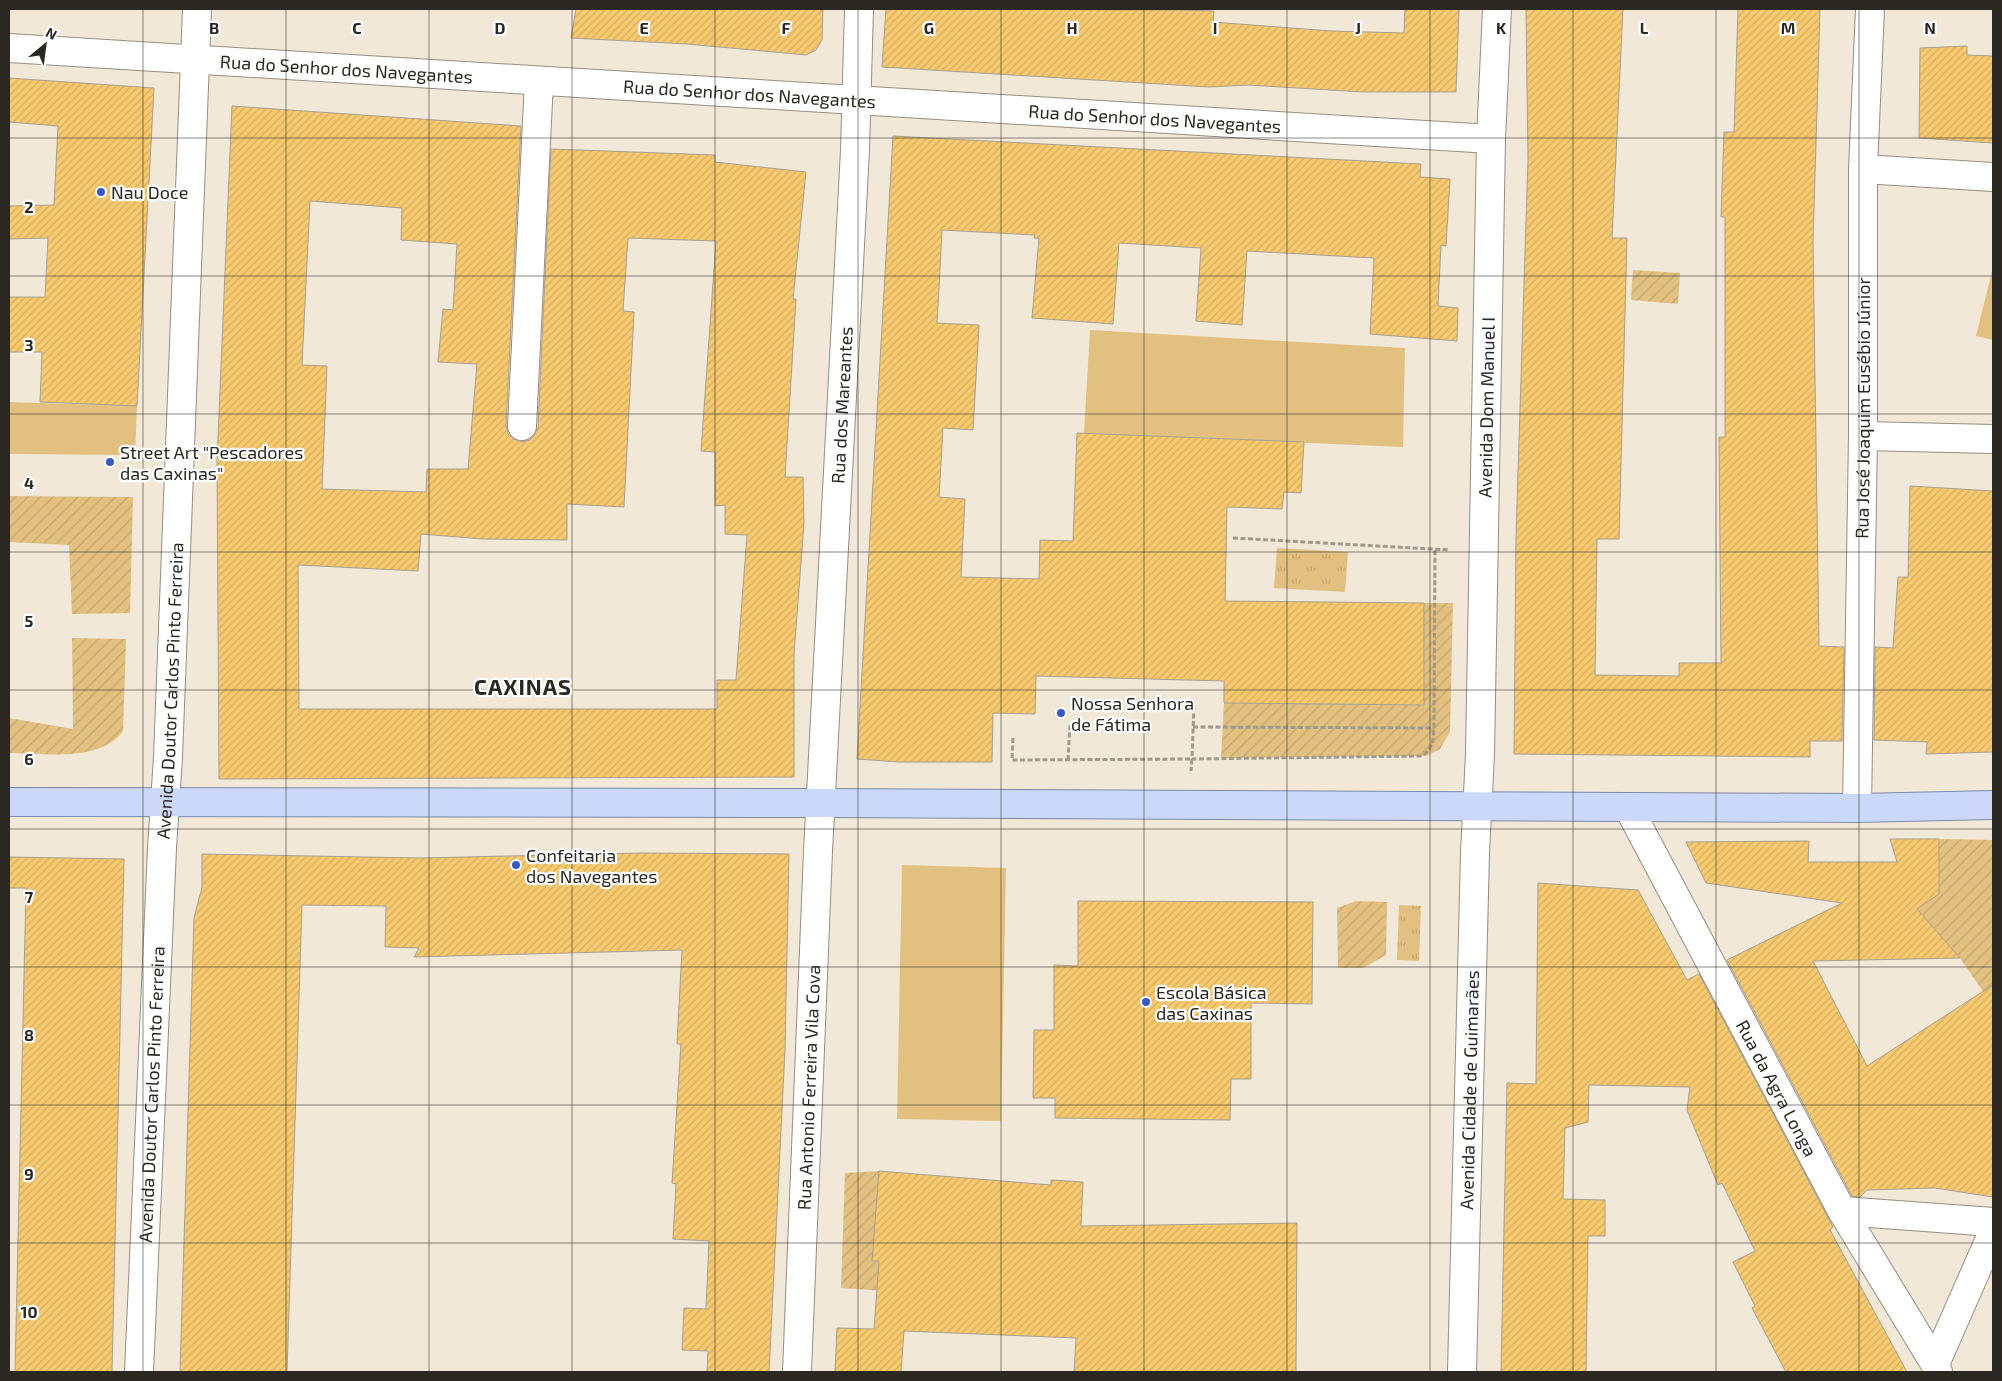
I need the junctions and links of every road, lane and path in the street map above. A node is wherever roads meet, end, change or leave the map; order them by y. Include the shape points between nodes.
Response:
1 (197, 9) edge
2 (859, 9) edge
3 (1497, 9) edge
4 (1870, 9) edge
5 (9, 48) edge
6 (195, 59) junction
7 (539, 81) junction
8 (856, 102) junction
9 (1491, 139) junction
10 (1863, 169) junction
11 (1993, 177) edge
12 (522, 426) dead end
13 (1863, 436) junction
14 (1993, 439) edge
15 (1233, 538) dead end
16 (1434, 549) junction
17 (1453, 550) dead end
18 (1194, 706) dead end
19 (1070, 723) dead end
20 (1193, 727) junction
21 (1434, 728) junction
22 (1013, 738) dead end
23 (1192, 759) junction
24 (1012, 760) junction
25 (1068, 760) junction
26 (1012, 766) dead end
27 (1191, 774) dead end
28 (9, 802) edge
29 (165, 802) junction
30 (821, 803) junction
31 (1477, 806) junction
32 (1993, 806) edge
33 (1628, 807) junction
34 (1857, 808) junction
35 (1842, 1211) junction
36 (1993, 1222) edge
37 (1993, 1232) edge
38 (1936, 1368) edge
39 (139, 1372) edge
40 (797, 1372) edge
41 (1462, 1372) edge

1 - 6 street, Avenida Doutor Carlos Pinto Ferreira
2 - 8 street, Rua dos Mareantes
3 - 9 street, Avenida Dom Manuel I
4 - 10 street, Rua José Joaquim Eusébio Júnior
5 - 6 street, Rua do Senhor dos Navegantes
6 - 7 street, Rua do Senhor dos Navegantes
6 - 29 street, Avenida Doutor Carlos Pinto Ferreira
7 - 8 street, Rua do Senhor dos Navegantes
7 - 12 street
8 - 9 street, Rua do Senhor dos Navegantes
8 - 30 street, Rua dos Mareantes
9 - 31 street, Avenida Dom Manuel I
10 - 11 street
10 - 13 street, Rua José Joaquim Eusébio Júnior
13 - 14 street
13 - 34 street, Rua José Joaquim Eusébio Júnior
15 - 16 path
16 - 17 path
16 - 21 path
18 - 20 path
19 - 25 path
20 - 21 path
20 - 23 path
21 - 23 path via 1433,744 1429,752 1421,756
22 - 24 path
23 - 25 path
23 - 27 path
24 - 25 path
24 - 26 path
28 - 29 main road
29 - 30 main road
29 - 39 street, Avenida Doutor Carlos Pinto Ferreira
30 - 31 main road
30 - 40 street, Rua Antonio Ferreira Vila Cova
31 - 33 main road
31 - 41 street, Avenida Cidade de Guimarães
32 - 34 main road
33 - 34 main road
33 - 35 street, Rua da Agra Longa
35 - 36 street
35 - 38 street, Rua da Agra Longa
37 - 38 street, Rua da Agra Longa

